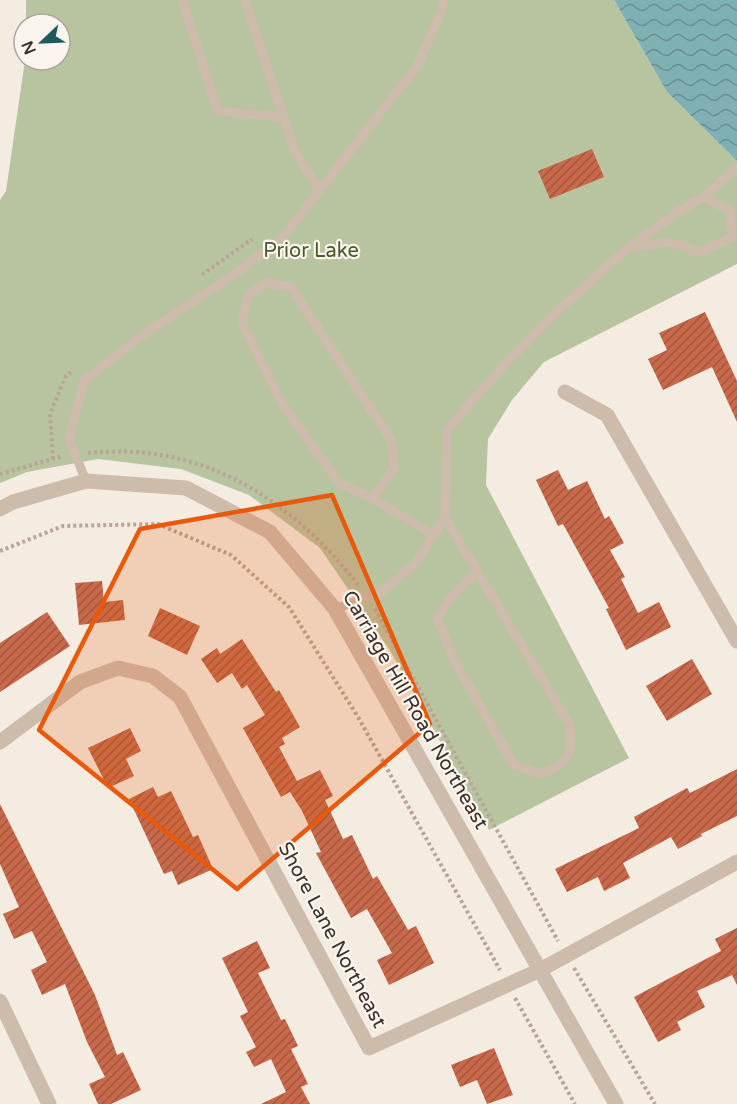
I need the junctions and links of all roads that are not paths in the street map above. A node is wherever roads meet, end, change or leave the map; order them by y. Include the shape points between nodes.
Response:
1 (182, 0) edge
2 (245, 0) edge
3 (443, 0) edge
4 (283, 117) junction
5 (737, 166) edge
6 (318, 189) junction
7 (704, 197) junction
8 (628, 248) junction
9 (565, 392) dead end
10 (86, 481) junction
11 (372, 498) junction
12 (0, 508) edge
13 (445, 517) junction
14 (434, 535) junction
15 (477, 572) junction
16 (335, 609) junction
17 (737, 641) edge
18 (0, 742) edge
19 (737, 862) edge
20 (540, 970) junction
21 (0, 1001) edge
22 (49, 1104) edge
23 (616, 1104) edge

1 - 4 lane via 218,111
2 - 4 lane
3 - 6 lane via 418,65
4 - 6 lane via 294,149
5 - 7 lane
6 - 10 lane via 282,238 84,381 69,439
7 - 8 lane
7 - 8 lane via 730,211 732,237 699,252 670,242
8 - 13 lane via 503,366 447,430
9 - 17 street via 607,415
10 - 12 street, Carriage Hill Road Northeast
10 - 16 street, Carriage Hill Road Northeast via 186,488 270,532
11 - 11 lane via 394,469 391,440 291,287 268,283 248,295 242,323 283,405 340,484
11 - 14 lane
13 - 14 lane
13 - 15 lane
14 - 16 lane via 416,563 381,592
15 - 15 lane via 453,595 437,618 454,660 514,765 540,774 562,766 572,750 570,724
16 - 20 street, Carriage Hill Road Northeast
18 - 20 street, Shore Lane Northeast via 80,682 118,668 153,676 180,698 369,1048
19 - 20 street, Shore Lane Northeast
20 - 23 street, Carriage Hill Road Northeast
21 - 22 street

